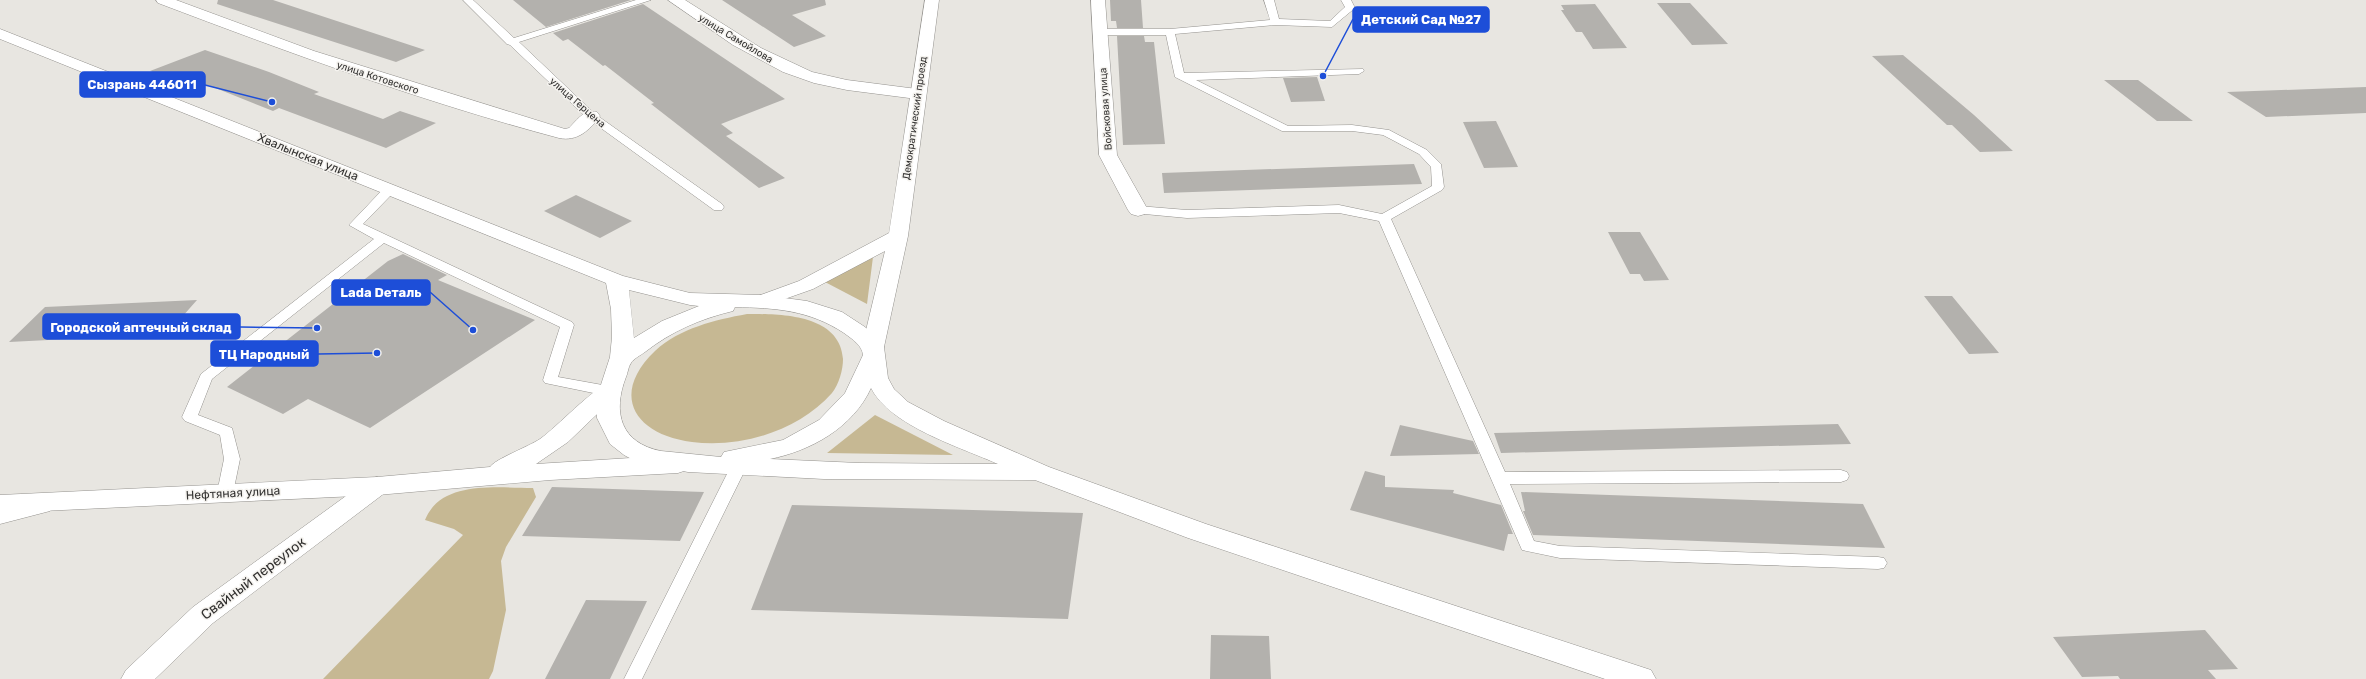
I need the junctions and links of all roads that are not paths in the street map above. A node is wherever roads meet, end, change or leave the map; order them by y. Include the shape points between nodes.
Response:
1 (163, 0) edge
2 (468, 0) edge
3 (646, 0) edge
4 (675, 0) edge
5 (932, 0) edge
6 (1098, 0) edge
7 (1269, 0) edge
8 (1346, 0) edge
9 (1275, 22) junction
10 (1100, 32) junction
11 (1170, 32) junction
12 (0, 34) edge
13 (510, 42) junction
14 (1359, 71) dead end
15 (1184, 78) junction
16 (917, 94) junction
17 (591, 116) junction
18 (390, 189) junction
19 (718, 207) dead end
20 (1138, 210) joint
21 (1384, 218) junction
22 (898, 236) junction
23 (383, 238) junction
24 (616, 280) junction
25 (754, 302) junction
26 (873, 352) junction
27 (621, 358) junction
28 (608, 391) junction
29 (678, 464) junction
30 (706, 464) junction
31 (739, 466) junction
32 (1040, 473) junction
33 (1841, 476) dead end
34 (467, 478) junction
35 (1500, 478) junction
36 (377, 486) junction
37 (225, 494) junction
38 (71, 501) junction
39 (0, 504) edge
40 (0, 518) edge
41 (1878, 563) dead end
42 (136, 679) edge
43 (633, 679) edge
44 (1641, 679) edge

1 - 17 main road, улица Котовского via 308,54 527,124 566,134 574,133 583,127
2 - 13 lane, улица Герцена
3 - 13 lane
4 - 16 main road, улица Самойлова via 769,59 806,75 871,89
5 - 16 main road, Демократический проезд
6 - 10 main road, Войсковая улица
7 - 9 lane
8 - 9 lane via 1350,8 1332,24
9 - 11 lane
10 - 11 lane
10 - 20 main road, Войсковая улица via 1108,155
11 - 15 lane via 1179,75
12 - 18 main road, Хвалынская улица
13 - 17 lane, улица Герцена
14 - 15 lane
15 - 21 lane via 1286,129 1352,128 1385,132 1423,152 1437,166 1438,187
16 - 22 main road, Демократический проезд
17 - 19 lane, улица Герцена
18 - 23 lane via 355,225
18 - 24 main road, Хвалынская улица
20 - 21 lane via 1187,214 1339,209
21 - 35 lane
22 - 25 main road via 806,285
22 - 26 main road, Демократический проезд
23 - 28 lane via 567,326 550,380
23 - 37 lane via 206,377 190,417 227,432 232,459
24 - 25 main road, Хвалынская улица via 690,299
24 - 27 main road via 624,317
25 - 26 main road via 807,307 834,317 857,332
25 - 27 main road via 720,306 684,319 650,336
26 - 30 main road, Демократический проезд via 855,397 827,426 789,447
26 - 32 main road via 877,378 885,393 900,408 936,427
27 - 28 main road
28 - 29 main road via 607,411 613,430 625,444 646,456
28 - 34 main road via 569,430 523,462
29 - 30 main road
29 - 34 main road
30 - 31 main road
31 - 32 main road via 817,471
31 - 43 lane
32 - 44 main road via 1197,531
33 - 35 lane
34 - 36 main road, Нефтяная улица
35 - 41 lane via 1528,546 1560,552
36 - 37 main road, Нефтяная улица
36 - 42 main road, Свайный переулок via 203,615
37 - 38 main road, Нефтяная улица
38 - 39 main road, Нефтяная улица
38 - 40 lane

